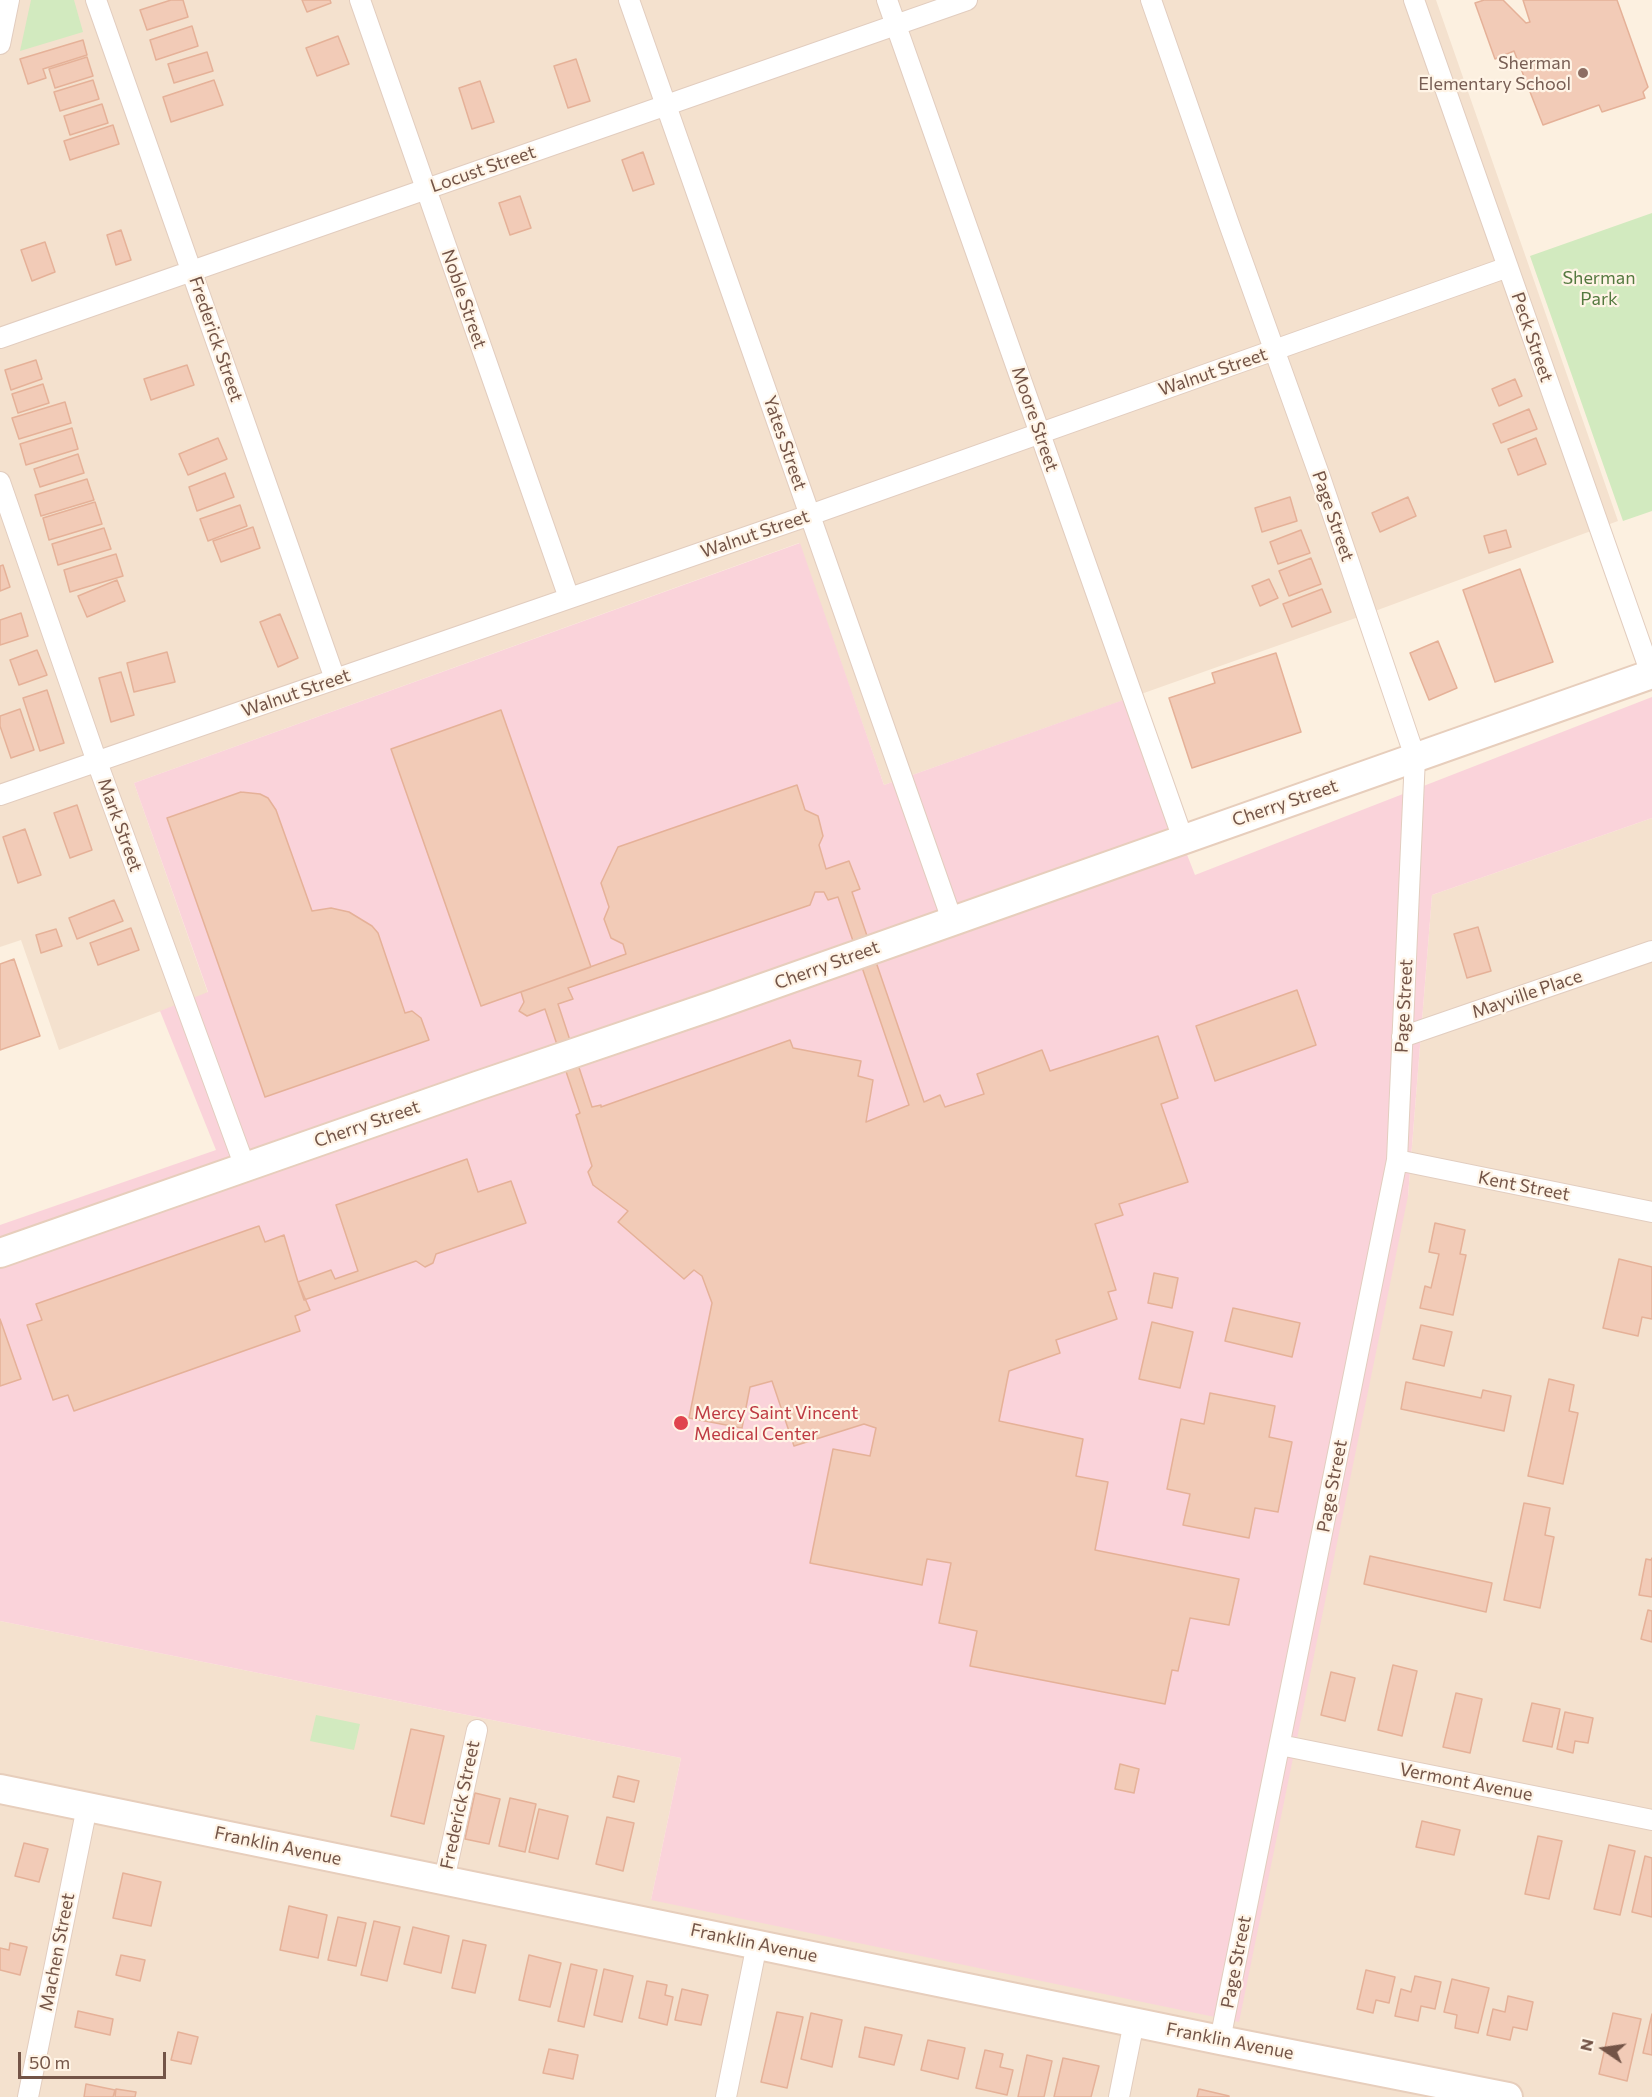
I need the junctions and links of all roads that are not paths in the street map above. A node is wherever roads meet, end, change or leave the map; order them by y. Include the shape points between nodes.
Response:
1 (9, 0) edge
2 (96, 0) edge
3 (360, 0) edge
4 (629, 0) edge
5 (887, 0) edge
6 (967, 0) edge
7 (1151, 0) edge
8 (1414, 0) edge
9 (896, 25) junction
10 (0, 44) edge
11 (666, 105) junction
12 (426, 189) junction
13 (1508, 267) junction
14 (193, 273) junction
15 (0, 339) edge
16 (1275, 350) junction
17 (1040, 433) junction
18 (0, 482) edge
19 (810, 515) junction
20 (569, 598) junction
21 (1651, 674) edge
22 (335, 679) junction
23 (1415, 757) junction
24 (97, 762) junction
25 (0, 795) edge
26 (1183, 839) junction
27 (952, 920) junction
28 (1652, 951) edge
29 (1402, 1037) junction
30 (1397, 1160) junction
31 (245, 1167) junction
32 (1652, 1212) edge
33 (0, 1253) edge
34 (477, 1730) dead end
35 (1280, 1745) junction
36 (0, 1789) edge
37 (87, 1807) junction
38 (1652, 1820) edge
39 (444, 1880) junction
40 (757, 1944) junction
41 (1134, 2022) junction
42 (1220, 2040) junction
43 (28, 2097) edge
44 (726, 2097) edge
45 (1119, 2097) edge
46 (1508, 2097) edge

1 - 10 street
2 - 14 street, Frederick Street
3 - 12 street, Noble Street
4 - 11 street, Yates Street
5 - 9 street, Moore Street
6 - 9 street, Locust Street
7 - 16 street, Page Street
8 - 13 street, Peck Street
9 - 11 street, Locust Street
9 - 17 street, Moore Street
11 - 12 street, Locust Street
11 - 19 street, Yates Street
12 - 14 street, Locust Street
12 - 20 street, Noble Street
13 - 16 street, Walnut Street
13 - 21 street, Peck Street
14 - 15 street, Locust Street
14 - 22 street, Frederick Street
16 - 17 street, Walnut Street
16 - 23 street, Page Street
17 - 19 street, Walnut Street
17 - 26 street, Moore Street
18 - 24 street, Mark Street
19 - 20 street, Walnut Street
19 - 27 street, Yates Street
20 - 22 street, Walnut Street
21 - 23 main road, Cherry Street
22 - 24 street, Walnut Street
23 - 26 main road, Cherry Street
23 - 29 street, Page Street
24 - 25 street, Walnut Street
24 - 31 street, Mark Street
26 - 27 main road, Cherry Street
27 - 31 main road, Cherry Street
28 - 29 street, Mayville Place
29 - 30 street, Page Street
30 - 32 street, Kent Street
30 - 35 street, Page Street
31 - 33 main road, Cherry Street
34 - 39 street, Frederick Street
35 - 38 street, Vermont Avenue
35 - 42 street, Page Street
36 - 37 main road, Franklin Avenue
37 - 39 main road, Franklin Avenue
37 - 43 street, Machen Street
39 - 40 main road, Franklin Avenue
40 - 41 main road, Franklin Avenue
40 - 44 street
41 - 42 main road, Franklin Avenue
41 - 45 street
42 - 46 main road, Franklin Avenue

